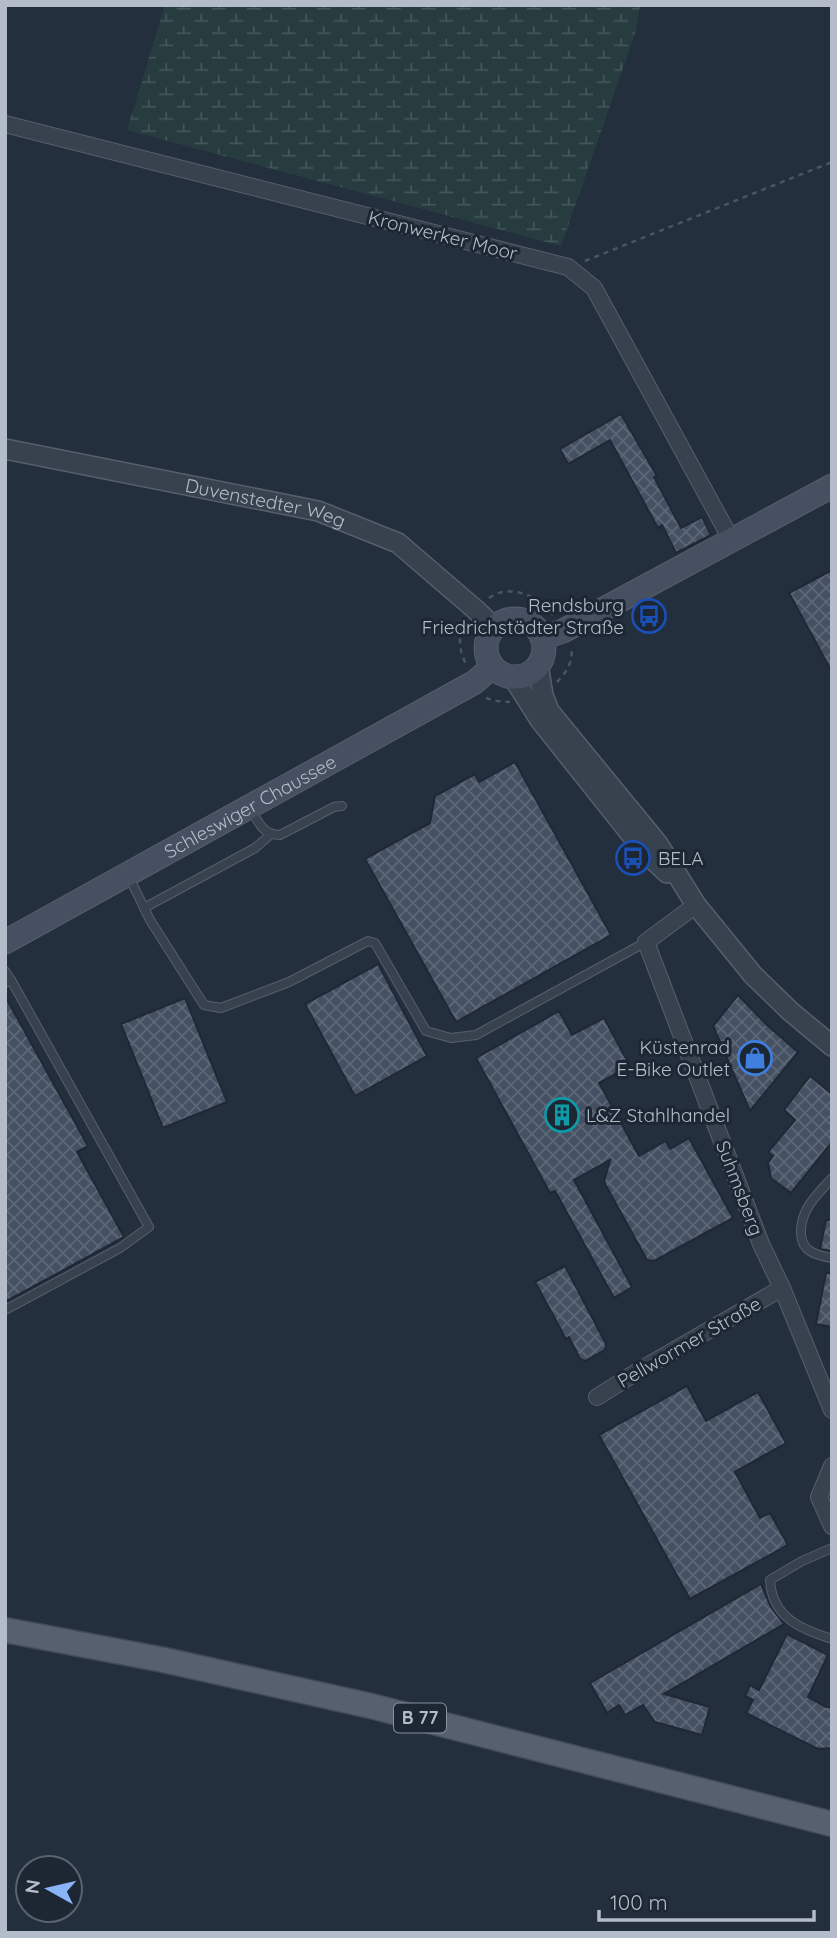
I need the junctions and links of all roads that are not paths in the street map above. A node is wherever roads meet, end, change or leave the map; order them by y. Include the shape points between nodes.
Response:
1 (5, 124) edge
2 (5, 449) edge
3 (832, 486) edge
4 (732, 541) junction
5 (494, 627) junction
6 (542, 638) junction
7 (538, 665) junction
8 (492, 667) junction
9 (513, 677) junction
10 (342, 806) dead end
11 (250, 807) junction
12 (270, 835) junction
13 (127, 875) junction
14 (684, 888) junction
15 (696, 905) junction
16 (144, 908) junction
17 (5, 942) edge
18 (646, 942) junction
19 (5, 971) edge
20 (8, 981) edge
21 (832, 1046) edge
22 (832, 1178) edge
23 (832, 1258) edge
24 (782, 1288) junction
25 (5, 1310) edge
26 (597, 1397) dead end
27 (832, 1410) edge
28 (832, 1466) edge
29 (832, 1527) edge
30 (832, 1548) edge
31 (5, 1630) edge
32 (832, 1639) edge
33 (832, 1824) edge

1 - 4 street, Kronwerker Moor via 568,267 594,288
2 - 5 street, Duvenstedter Weg via 318,511 398,542
3 - 4 main road
4 - 6 main road
5 - 6 main road via 519,619
5 - 8 main road via 485,648
6 - 7 main road via 544,650
7 - 9 main road via 526,675
7 - 14 street via 550,711 658,845
8 - 9 main road
8 - 11 main road, Schleswiger Chaussee via 475,682
9 - 14 street via 540,720 645,852
10 - 12 lane via 280,835
11 - 12 lane
11 - 13 main road, Schleswiger Chaussee
12 - 16 lane via 255,848
13 - 16 lane
13 - 17 main road, Schleswiger Chaussee
14 - 15 street
15 - 18 street
15 - 21 street via 753,975
16 - 18 lane via 204,1005 221,1008 289,982 368,941 375,943 426,1031 452,1038 476,1035
18 - 24 street, Suhmsberg
19 - 20 lane
20 - 25 lane via 149,1227 120,1248
22 - 23 lane via 808,1205 801,1225 808,1251
24 - 26 street, Pellwormer Straße
24 - 27 street, Suhmsberg
28 - 29 street via 818,1497
30 - 32 lane via 770,1580 771,1592 791,1622
31 - 33 main road, B 77 via 177,1662 371,1706

